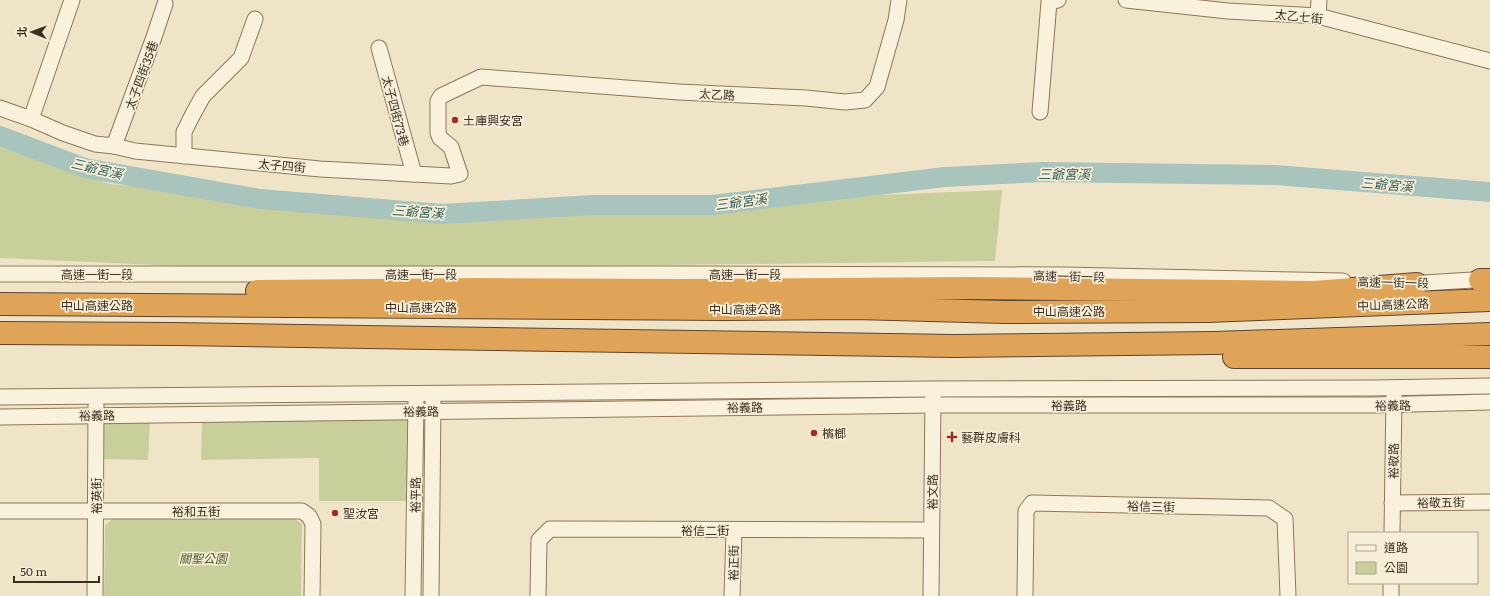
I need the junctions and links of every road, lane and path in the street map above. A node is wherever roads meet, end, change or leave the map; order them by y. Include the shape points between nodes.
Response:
1 (72, 0) edge
2 (899, 0) edge
3 (1058, 0) edge
4 (1126, 0) edge
5 (1319, 0) edge
6 (165, 4) dead end
7 (1318, 16) junction
8 (255, 20) dead end
9 (379, 48) dead end
10 (1490, 61) edge
11 (464, 85) joint
12 (0, 108) edge
13 (1040, 112) dead end
14 (32, 118) junction
15 (114, 146) junction
16 (184, 156) junction
17 (414, 174) junction
18 (0, 274) edge
19 (1488, 282) edge
20 (1417, 284) junction
21 (1314, 292) junction
22 (0, 299) edge
23 (1490, 300) edge
24 (0, 304) edge
25 (0, 333) edge
26 (1490, 334) edge
27 (954, 346) junction
28 (1490, 357) edge
29 (1490, 386) edge
30 (1394, 388) junction
31 (933, 389) junction
32 (416, 393) junction
33 (434, 394) junction
34 (96, 395) junction
35 (0, 397) edge
36 (1490, 402) edge
37 (933, 405) junction
38 (1394, 405) junction
39 (416, 411) junction
40 (433, 411) junction
41 (96, 415) junction
42 (0, 417) edge
43 (1490, 502) edge
44 (1392, 503) junction
45 (96, 510) junction
46 (0, 511) edge
47 (734, 530) junction
48 (931, 530) junction
49 (1392, 532) edge
50 (1391, 584) edge
51 (95, 596) edge
52 (312, 596) edge
53 (413, 596) edge
54 (431, 596) edge
55 (538, 596) edge
56 (732, 596) edge
57 (930, 596) edge
58 (1025, 596) edge
59 (1288, 596) edge
60 (1391, 596) edge

1 - 14 street
2 - 11 street, 太乙路 via 877,87 865,100 844,102 482,77
3 - 13 street via 1049,2
4 - 7 street, 太乙七街 via 1228,11
5 - 7 street
6 - 15 street, 太子四街35巷
7 - 10 street, 太乙七街
8 - 16 street via 241,58 203,96 193,114 184,132
9 - 17 street, 太子四街73巷
11 - 17 street, 太子四街 via 441,96 438,101 437,122 440,138 451,147 460,174
12 - 14 street, 太子四街
14 - 15 street, 太子四街 via 88,142
15 - 16 street, 太子四街
16 - 17 street, 太子四街 via 320,169
18 - 20 street, 高速一街一段 via 1064,275
19 - 20 street, 高速一街一段
19 - 21 highway
20 - 21 highway
21 - 22 highway via 970,288 474,289 104,294
23 - 24 highway, 中山高速公路 via 1208,311 1020,312 856,308
25 - 27 highway
26 - 27 highway via 1214,343
27 - 28 highway via 1026,357
29 - 30 street, 裕義路
30 - 31 street, 裕義路
30 - 38 street, 裕敬路
31 - 33 street, 裕義路
31 - 37 street, 裕文路
32 - 33 street, 裕義路
32 - 34 street, 裕義路
32 - 39 street, 裕平路
33 - 40 street, 裕平路
34 - 35 street, 裕義路
34 - 41 street, 裕英街
36 - 38 street, 裕義路
37 - 38 street, 裕義路
37 - 40 street, 裕義路
37 - 48 street, 裕文路
38 - 44 street, 裕敬路
39 - 40 street, 裕義路
39 - 41 street, 裕義路
39 - 53 street, 裕平路
40 - 54 street, 裕平路
41 - 42 street, 裕義路
41 - 45 street, 裕英街
43 - 44 street, 裕敬五街
44 - 49 street, 裕敬路
45 - 46 street, 裕和五街
45 - 51 street, 裕英街
45 - 52 street, 裕和五街 via 302,511 309,516 313,524
47 - 48 street, 裕信二街
47 - 55 street, 裕信二街 via 550,530 539,540
47 - 56 street, 裕正街
48 - 57 street, 裕文路
50 - 60 street
58 - 59 street, 裕信三街 via 1026,511 1032,503 1269,508 1285,519

